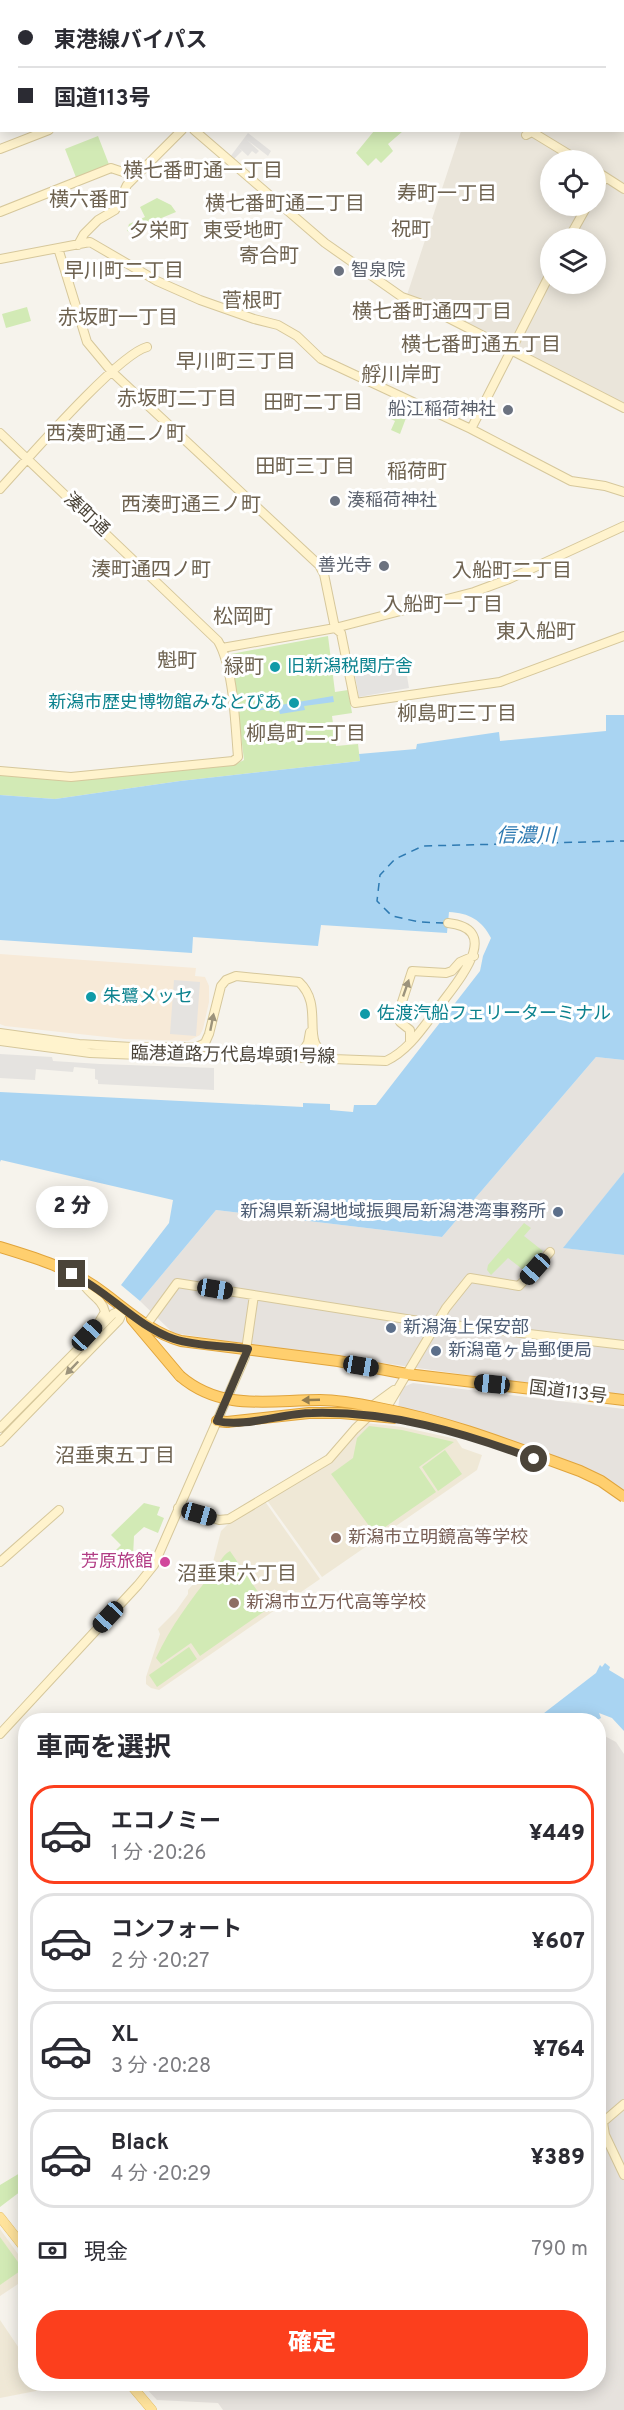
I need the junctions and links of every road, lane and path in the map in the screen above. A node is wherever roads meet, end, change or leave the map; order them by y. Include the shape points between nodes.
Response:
1 (44, 132) edge
2 (180, 132) edge
3 (196, 132) edge
4 (526, 135) dead end
5 (0, 149) edge
6 (562, 150) edge
7 (135, 176) junction
8 (606, 178) edge
9 (624, 189) edge
10 (0, 212) edge
11 (78, 244) junction
12 (58, 248) junction
13 (0, 259) edge
14 (540, 293) edge
15 (147, 347) dead end
16 (511, 350) junction
17 (112, 372) junction
18 (624, 408) edge
19 (471, 429) junction
20 (0, 433) edge
21 (28, 460) junction
22 (0, 489) edge
23 (624, 492) edge
24 (624, 526) edge
25 (335, 628) junction
26 (624, 636) edge
27 (222, 648) junction
28 (0, 771) edge
29 (448, 923) dead end
30 (474, 956) junction
31 (313, 1020) junction
32 (0, 1033) edge
33 (0, 1041) edge
34 (410, 1041) junction
35 (205, 1043) junction
36 (221, 1055) junction
37 (299, 1057) junction
38 (344, 1059) junction
39 (0, 1247) edge
40 (550, 1252) dead end
41 (80, 1278) junction
42 (254, 1295) junction
43 (124, 1309) junction
44 (438, 1323) junction
45 (147, 1324) junction
46 (624, 1345) edge
47 (78, 1348) junction
48 (248, 1349) junction
49 (407, 1374) junction
50 (624, 1400) edge
51 (222, 1422) junction
52 (0, 1428) edge
53 (0, 1442) edge
54 (624, 1497) edge
55 (624, 1505) edge
56 (178, 1508) junction
57 (59, 1510) dead end
58 (0, 1562) edge
59 (19, 1713) edge
60 (18, 1714) edge
61 (0, 1734) edge
62 (624, 2104) edge
63 (606, 2119) edge
64 (606, 2137) edge
65 (624, 2175) edge
66 (0, 2217) edge
67 (18, 2240) edge
68 (136, 2391) edge
69 (152, 2410) edge

1 - 5 street
2 - 7 street
3 - 16 street via 363,272 402,297
4 - 6 street via 532,132
7 - 10 street via 111,168
7 - 11 street via 115,210 98,220
8 - 9 street
11 - 12 street
11 - 19 street via 90,242 157,281 200,300 278,325 297,336 321,359
12 - 13 street
12 - 17 street via 87,342
14 - 16 street
15 - 17 street
16 - 18 street
16 - 19 street
17 - 21 street
17 - 25 street via 319,565
19 - 23 street via 571,481
20 - 21 street, 湊町通
21 - 22 street
21 - 27 street, 湊町通 via 213,634
24 - 25 street via 483,589
25 - 26 street via 341,633 355,703 500,682
25 - 27 street
27 - 28 street via 236,726 238,757 233,761 81,776
29 - 30 street via 461,924 470,932
30 - 34 street via 468,969
34 -> 30 street via 410,1030 400,1022 412,971 446,973
35 -> 31 street, 臨港道路万代島埠頭1号線 via 219,991 226,980 236,976 299,982 309,995
31 - 37 street via 308,1042
31 - 38 street, 臨港道路万代島埠頭1号線 via 317,1048
32 - 35 street, 臨港道路万代島埠頭1号線 via 132,1047 190,1048
33 - 36 street, 臨港道路万代島埠頭1号線 via 90,1053
34 - 38 street via 399,1055 386,1061
35 - 36 street
36 - 37 street, 臨港道路万代島埠頭1号線
37 - 38 street, 臨港道路万代島埠頭1号線
39 - 41 highway, 国道113号 via 43,1260
40 - 44 street via 519,1286 470,1278
41 - 43 highway, 国道113号
41 - 47 street via 105,1312
42 - 44 street
42 - 45 street via 177,1283
42 - 48 street
43 - 45 highway, 国道113号
43 - 47 street via 113,1314
43 -> 53 street via 119,1320
54 -> 43 highway, bridge via 580,1471 417,1416 332,1400 256,1403 232,1401 204,1392 180,1376
44 - 46 street
44 - 49 street
45 - 48 highway, 国道113号 via 181,1341
47 - 52 street
48 - 49 highway, 国道113号
48 - 51 street
49 - 50 highway, 国道113号
49 - 56 street via 364,1413 329,1459 229,1520
51 - 55 highway, bridge via 352,1413 416,1422 512,1450 579,1476
51 - 56 street
56 - 59 street via 149,1572
57 - 58 street
60 - 61 street
62 - 63 street
64 - 65 street
66 - 67 main road
68 - 69 main road

